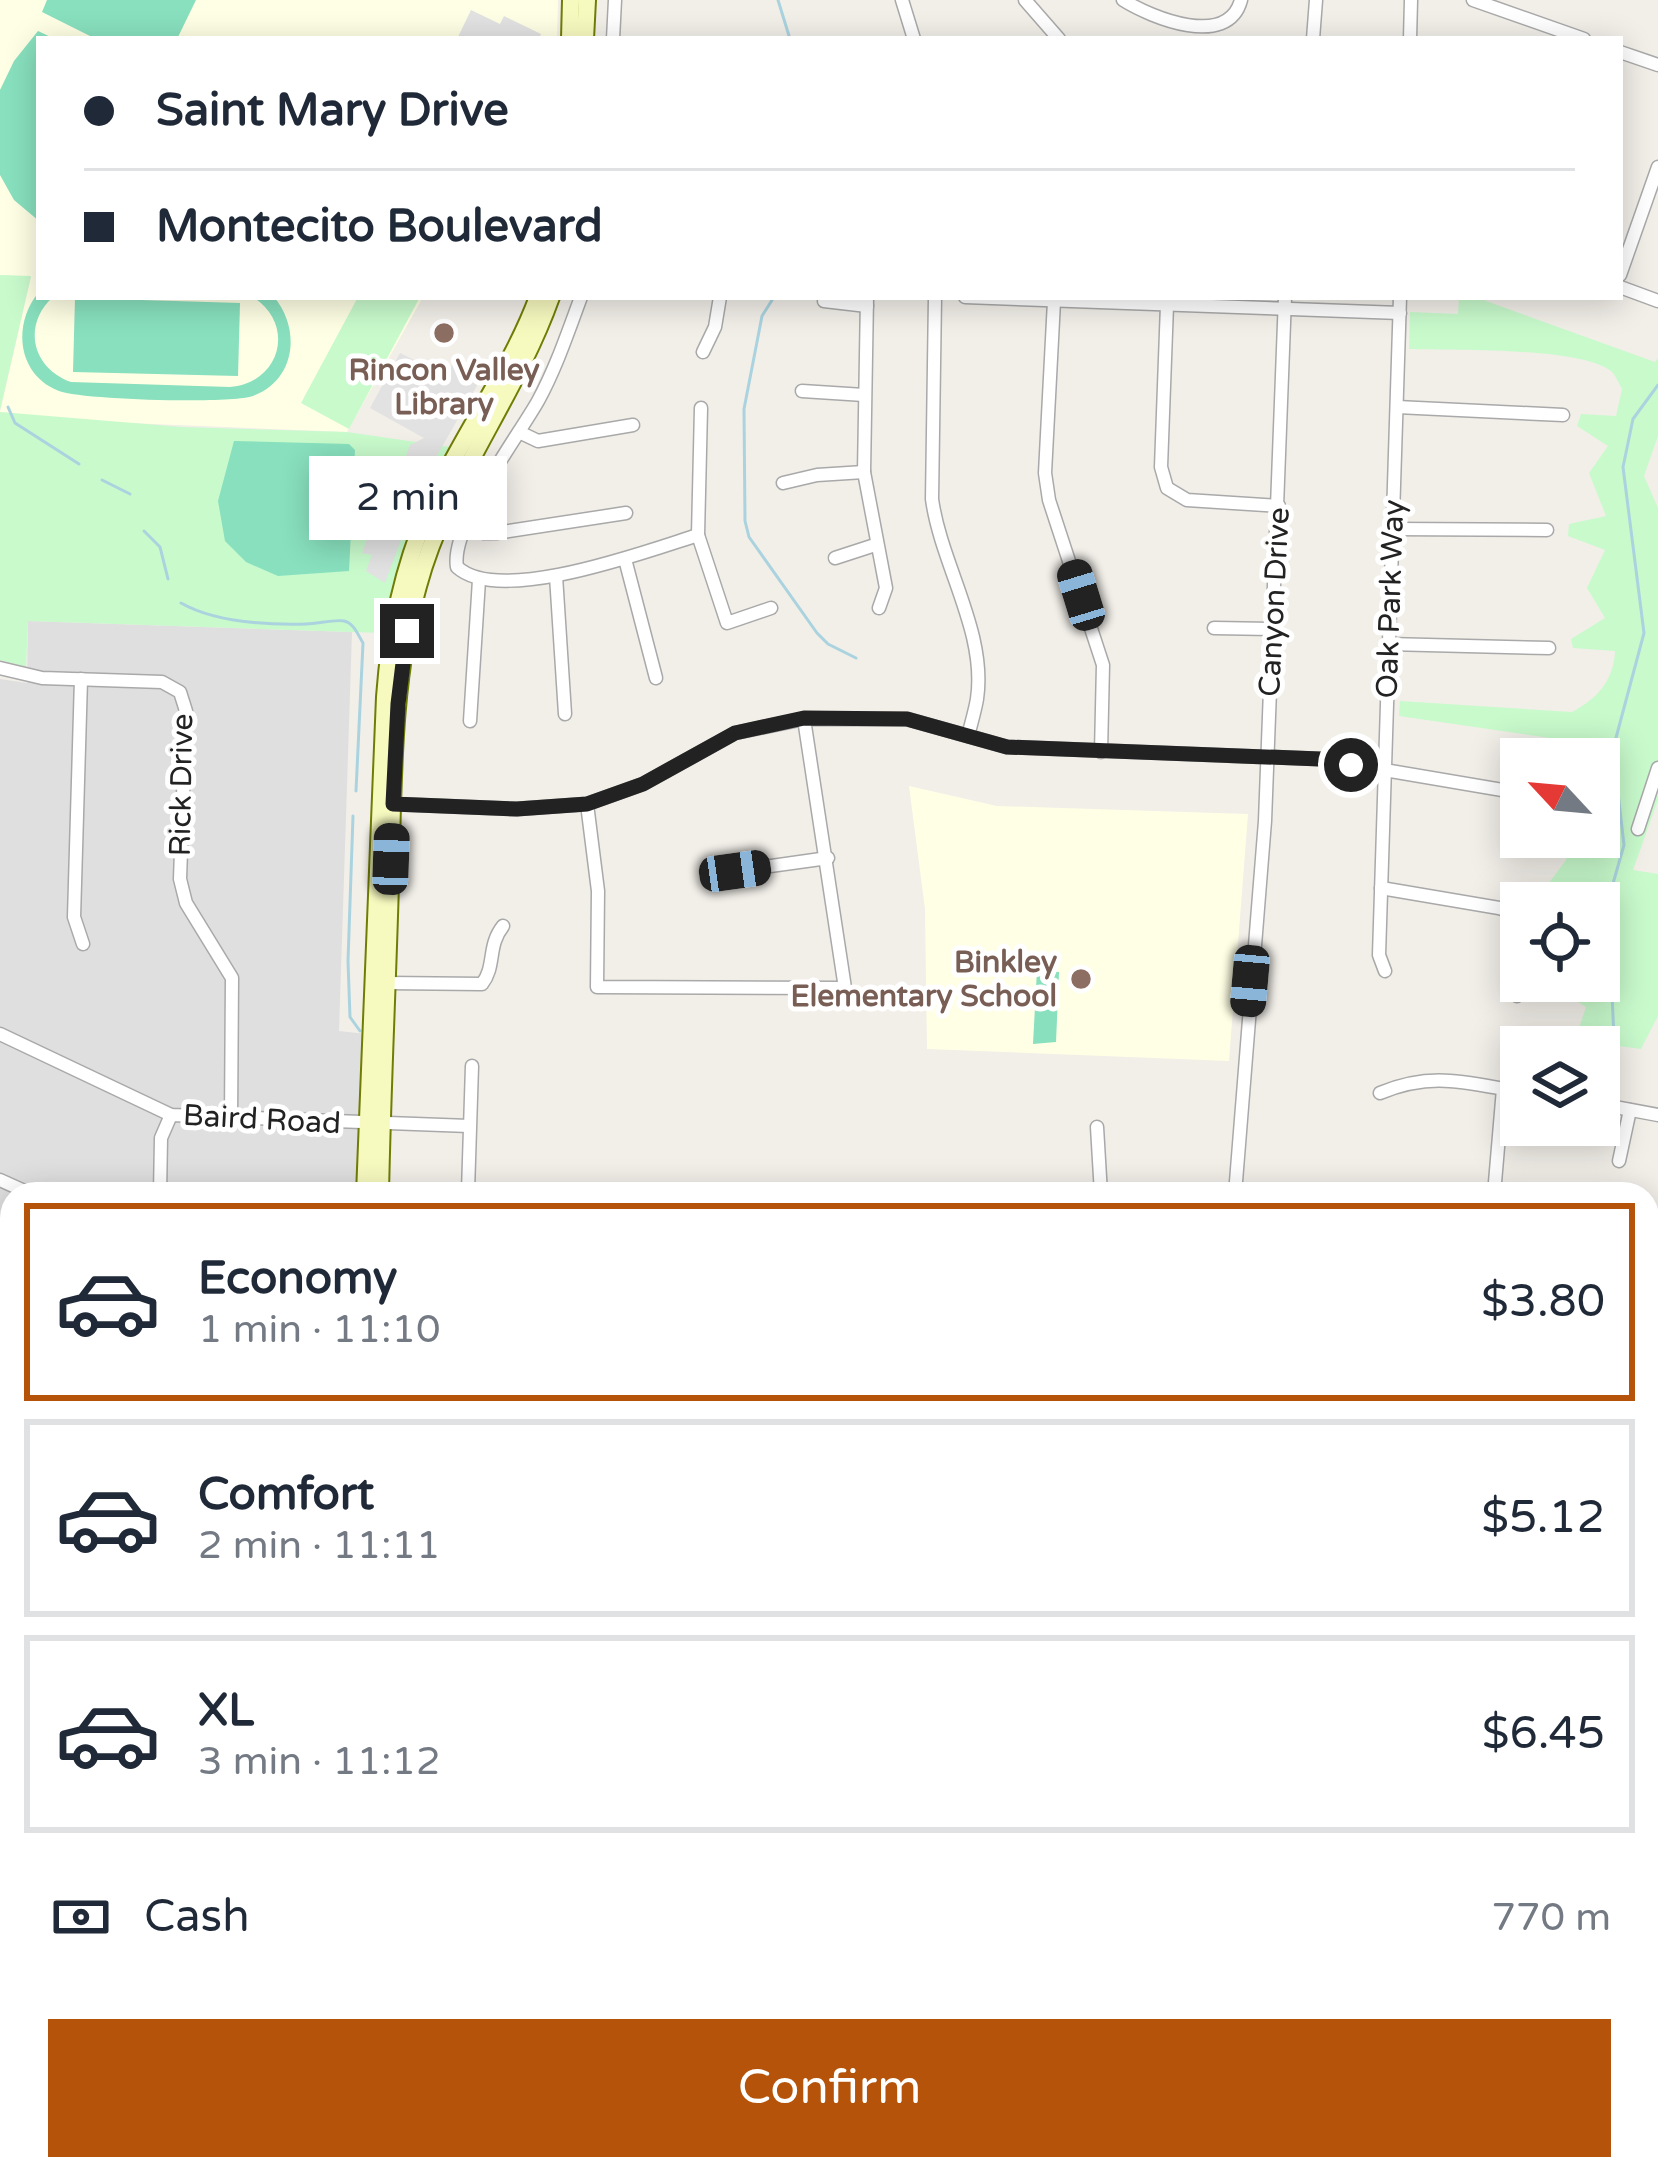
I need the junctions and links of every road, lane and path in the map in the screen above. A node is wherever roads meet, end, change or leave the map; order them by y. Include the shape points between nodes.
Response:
1 (571, 0) edge
2 (586, 0) edge
3 (615, 0) edge
4 (902, 0) edge
5 (1024, 0) edge
6 (1123, 0) edge
7 (1241, 0) edge
8 (1316, 0) edge
9 (1411, 0) edge
10 (1473, 0) edge
11 (570, 36) edge
12 (586, 36) edge
13 (613, 36) edge
14 (913, 36) edge
15 (1055, 36) edge
16 (1312, 36) edge
17 (1410, 36) edge
18 (1575, 36) edge
19 (1623, 53) edge
20 (1658, 65) edge
21 (1658, 167) edge
22 (1623, 266) edge
23 (1623, 288) edge
24 (537, 300) edge
25 (550, 300) edge
26 (580, 300) edge
27 (720, 300) edge
28 (935, 300) edge
29 (1032, 300) edge
30 (1400, 300) edge
31 (824, 301) dead end
32 (1054, 301) junction
33 (867, 302) edge
34 (1658, 302) edge
35 (1285, 303) edge
36 (1168, 305) junction
37 (1400, 313) junction
38 (703, 352) dead end
39 (802, 391) dead end
40 (864, 394) junction
41 (1397, 407) junction
42 (700, 408) dead end
43 (1563, 416) dead end
44 (634, 425) dead end
45 (519, 432) junction
46 (864, 472) junction
47 (784, 483) dead end
48 (1279, 506) junction
49 (626, 512) dead end
50 (467, 526) junction
51 (1391, 529) junction
52 (1547, 530) dead end
53 (698, 535) junction
54 (875, 545) junction
55 (836, 558) dead end
56 (625, 559) junction
57 (556, 576) junction
58 (479, 580) junction
59 (771, 608) dead end
60 (879, 608) dead end
61 (1214, 628) dead end
62 (1274, 629) junction
63 (1388, 644) junction
64 (1550, 648) dead end
65 (0, 668) edge
66 (656, 678) dead end
67 (81, 679) junction
68 (565, 715) dead end
69 (804, 718) junction
70 (470, 721) dead end
71 (968, 736) junction
72 (1101, 752) junction
73 (1267, 757) junction
74 (1658, 768) edge
75 (1383, 771) junction
76 (1500, 790) edge
77 (393, 804) junction
78 (587, 804) junction
79 (1638, 829) dead end
80 (828, 858) junction
81 (735, 871) dead end
82 (1381, 888) junction
83 (1500, 909) edge
84 (502, 926) dead end
85 (83, 944) dead end
86 (1385, 971) dead end
87 (387, 983) junction
88 (0, 1034) edge
89 (472, 1066) dead end
90 (1500, 1088) edge
91 (1380, 1093) dead end
92 (1620, 1108) edge
93 (1630, 1110) junction
94 (170, 1115) junction
95 (1658, 1115) edge
96 (230, 1120) junction
97 (375, 1123) junction
98 (469, 1126) junction
99 (1097, 1127) dead end
100 (1500, 1128) edge
101 (1619, 1161) dead end
102 (160, 1182) edge
103 (367, 1182) edge
104 (379, 1182) edge
105 (468, 1182) edge
106 (1100, 1182) edge
107 (1236, 1182) edge
108 (1496, 1182) edge

1 - 11 main road
2 - 12 main road
3 - 13 street
4 - 14 street
5 - 15 street
6 - 7 street via 1189,25 1228,22
8 - 16 street
9 - 17 street
10 - 18 street
19 - 20 street
21 - 22 street
23 - 34 street
24 - 97 main road via 435,494 392,630
25 - 77 main road via 515,385 436,530 418,585 400,683
26 - 45 street
27 - 38 street
28 - 71 street via 932,499 976,661
29 - 32 street
30 - 37 street, Oak Park Way
31 - 33 street
32 - 36 street
32 - 72 street via 1045,473 1103,664
33 - 40 street
35 - 36 street
35 - 37 street
35 - 48 street, Canyon Drive
36 - 48 street via 1161,467 1167,488 1187,500
37 - 41 street, Oak Park Way
39 - 40 street
40 - 46 street
41 - 43 street
41 - 51 street, Oak Park Way
42 - 53 street
44 - 45 street via 538,441
45 - 50 street
46 - 47 street
46 - 54 street
48 - 62 street, Canyon Drive
49 - 50 street via 496,533
50 - 58 street via 455,561
51 - 52 street
51 - 63 street, Oak Park Way
53 - 56 street
53 - 59 street via 727,622
54 - 55 street
54 - 60 street via 886,588
56 - 57 street
56 - 66 street
57 - 58 street
57 - 68 street
58 - 70 street
61 - 62 street
62 - 73 street, Canyon Drive
63 - 64 street
63 - 75 street, Oak Park Way
65 - 67 street, Rick Drive
67 - 85 street via 74,917
67 - 96 street, Rick Drive via 162,682 185,704 180,879 186,904 232,978
69 - 71 street via 907,719
69 - 78 street via 735,733 643,784
69 - 80 street
71 - 72 street via 1007,747
72 - 73 street
73 - 75 street
73 - 107 street, Canyon Drive
74 - 79 street
75 - 76 street
75 - 82 street, Oak Park Way
77 - 78 street
77 - 87 main road
78 - 80 street via 598,891 597,987 845,988
80 - 81 street
82 - 83 street
82 - 86 street, Oak Park Way
84 - 87 street via 482,984
87 - 97 main road
88 - 94 street, Baird Road
89 - 98 street
90 - 91 street via 1442,1078
92 - 93 street
93 - 95 street
93 - 101 street
94 - 96 street, Baird Road
94 - 102 street
96 - 97 street, Baird Road
97 - 98 street, Baird Road
97 - 103 main road
97 - 104 main road
98 - 105 street
99 - 106 street
100 - 108 street

